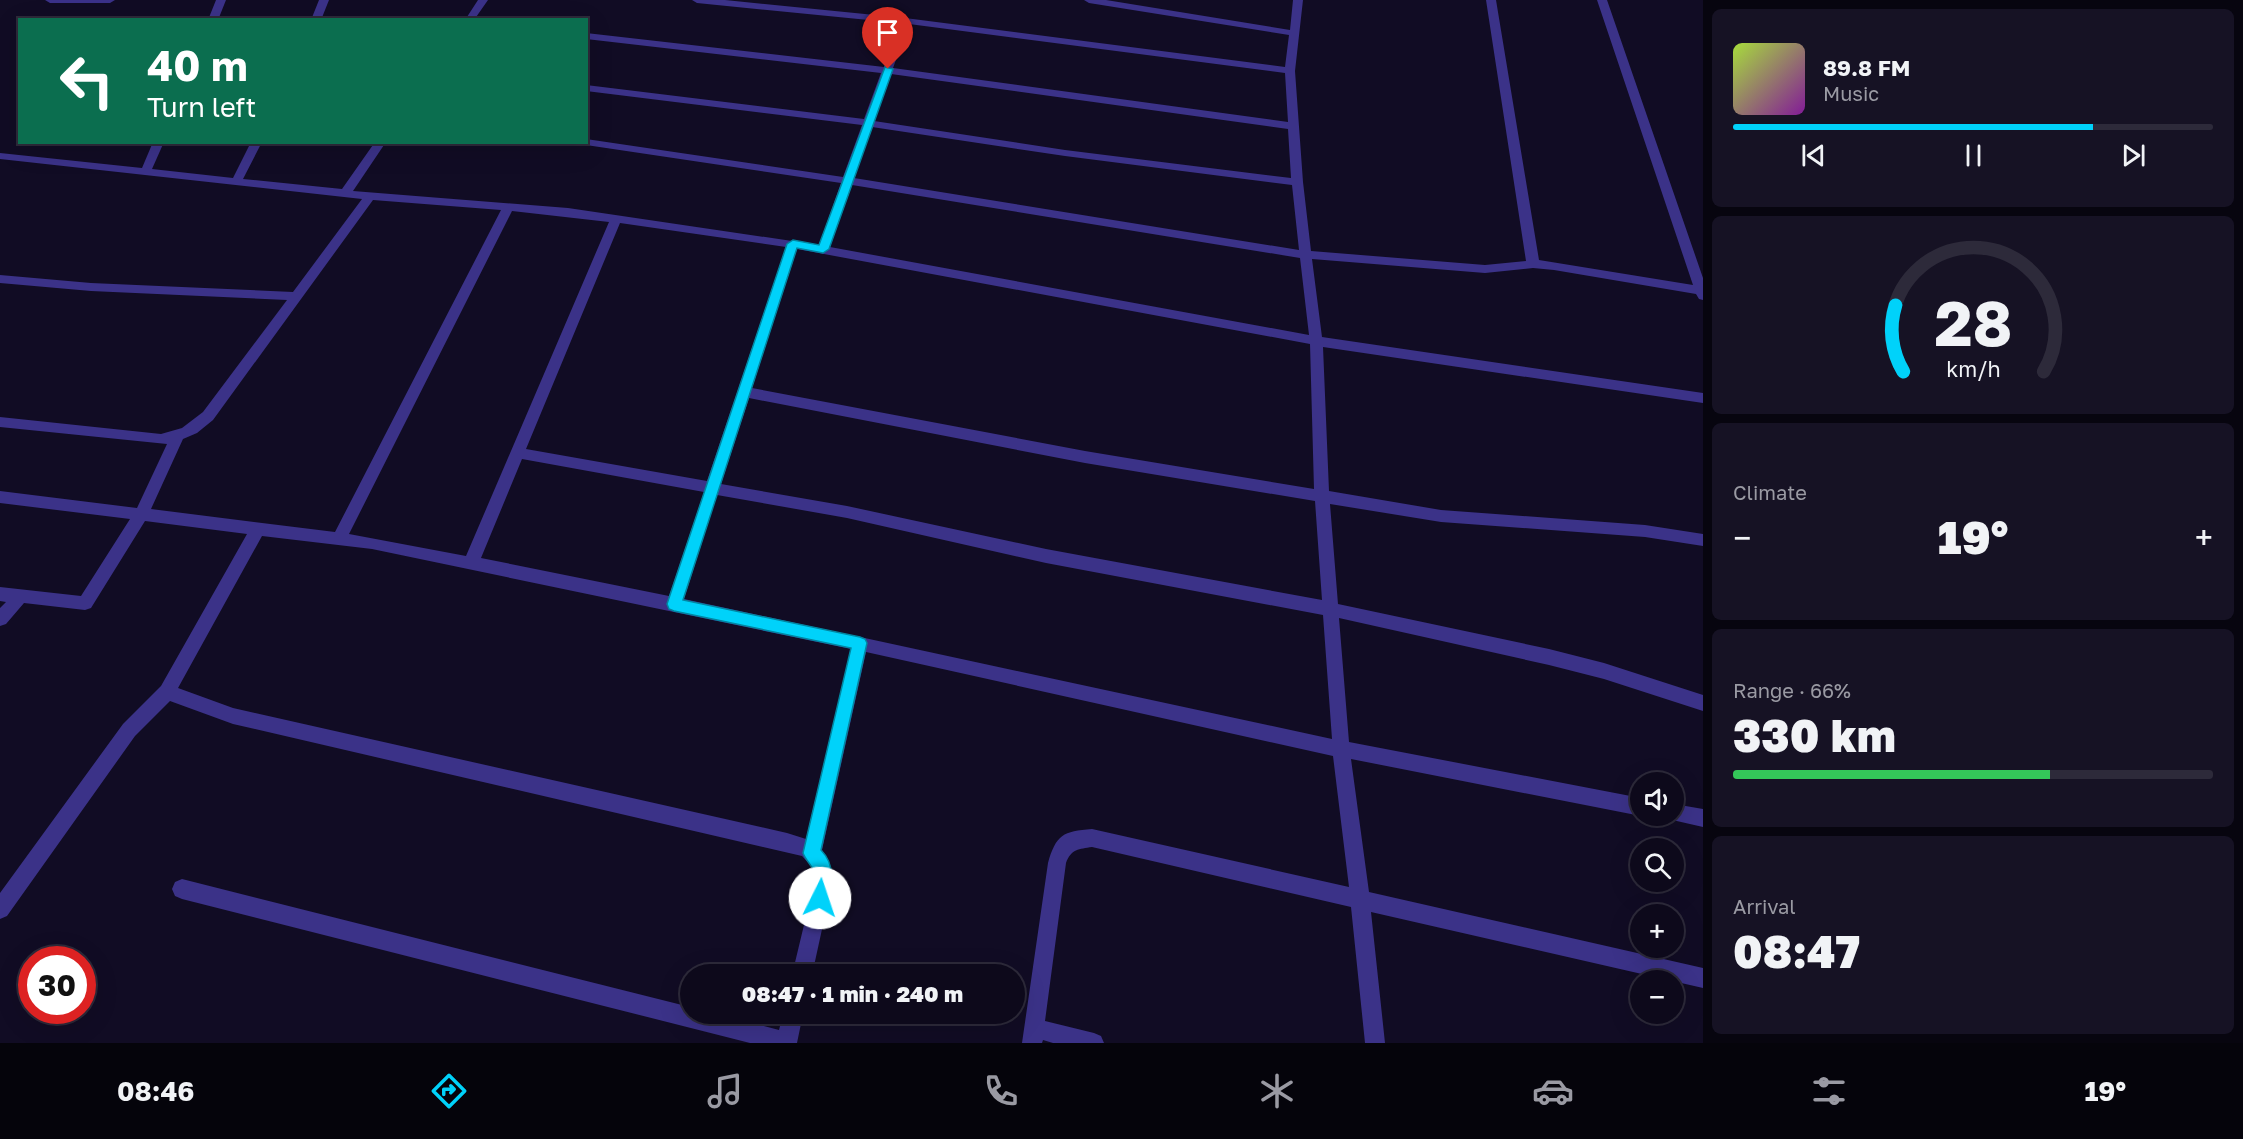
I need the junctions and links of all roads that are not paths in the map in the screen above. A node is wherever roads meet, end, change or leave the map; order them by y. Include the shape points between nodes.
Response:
1 (50, 0) edge
2 (110, 0) edge
3 (221, 0) edge
4 (324, 0) edge
5 (483, 0) edge
6 (697, 0) edge
7 (1089, 0) edge
8 (1299, 0) edge
9 (1491, 0) edge
10 (1602, 0) edge
11 (214, 18) edge
12 (317, 18) edge
13 (471, 18) edge
14 (904, 21) junction
15 (1293, 33) junction
16 (588, 36) edge
17 (888, 69) junction
18 (1290, 71) junction
19 (588, 88) edge
20 (868, 123) junction
21 (1293, 126) junction
22 (588, 142) edge
23 (158, 144) edge
24 (256, 144) edge
25 (380, 144) edge
26 (0, 156) edge
27 (146, 171) junction
28 (848, 181) junction
29 (236, 182) junction
30 (1296, 182) junction
31 (345, 193) junction
32 (370, 196) junction
33 (508, 207) junction
34 (616, 219) junction
35 (793, 244) junction
36 (823, 249) junction
37 (1307, 255) junction
38 (1533, 264) junction
39 (0, 279) edge
40 (1702, 293) edge
41 (296, 296) junction
42 (1316, 341) junction
43 (744, 392) junction
44 (1703, 398) edge
45 (0, 422) edge
46 (177, 437) junction
47 (517, 453) junction
48 (713, 486) junction
49 (1322, 495) junction
50 (0, 497) edge
51 (141, 513) junction
52 (258, 528) junction
53 (339, 539) junction
54 (1703, 540) edge
55 (471, 563) junction
56 (0, 594) edge
57 (21, 596) junction
58 (674, 604) junction
59 (1331, 609) junction
60 (0, 619) edge
61 (860, 643) junction
62 (167, 692) junction
63 (1703, 703) edge
64 (1341, 749) junction
65 (1630, 805) edge
66 (1684, 815) edge
67 (1703, 818) edge
68 (812, 853) junction
69 (182, 889) dead end
70 (1360, 898) junction
71 (0, 909) edge
72 (805, 964) edge
73 (1703, 978) edge
74 (791, 1024) edge
75 (1033, 1035) edge
76 (787, 1043) edge
77 (1094, 1043) edge
78 (1375, 1043) edge

1 - 2 street
3 - 11 street
4 - 12 street
5 - 13 street
6 - 14 street
7 - 15 street
8 - 15 street
9 - 38 street
10 - 40 street
14 - 17 street
14 - 18 street
15 - 18 street
16 - 17 street
17 - 20 street
17 - 21 street
18 - 21 street
19 - 20 street
20 - 28 street
20 - 30 street
21 - 30 street
22 - 28 street
23 - 27 street
24 - 29 street
25 - 31 street
26 - 27 street
27 - 29 street
28 - 36 street
28 - 37 street
29 - 31 street
30 - 37 street
31 - 32 street
32 - 33 street
32 - 41 street
33 - 34 street
33 - 53 street
34 - 35 street
34 - 47 street
35 - 36 street
35 - 43 street
36 - 42 street
37 - 38 street via 1485,269
37 - 42 street
38 - 40 street
39 - 41 street
41 - 46 street via 208,416
42 - 44 street
42 - 49 street
43 - 48 street
43 - 49 street via 1084,457
45 - 46 street via 161,439
46 - 51 street
47 - 48 street
47 - 55 street
48 - 58 street
48 - 59 street via 1046,556
49 - 54 street via 1441,516 1645,531
49 - 59 street
50 - 51 street
51 - 52 street
51 - 57 street via 85,603
52 - 53 street
52 - 62 street
53 - 55 street
55 - 58 street
56 - 57 street
57 - 60 street
58 - 61 street
59 - 63 street via 1549,657
59 - 64 street
61 - 64 street
61 - 68 street
62 - 68 street via 233,716 787,842
62 - 71 street via 129,730
64 - 65 street
64 - 70 street
66 - 67 street
68 - 72 street via 820,862 824,879
69 - 76 street
70 - 73 street
70 - 75 street via 1092,838 1071,840 1061,850 1057,863
70 - 78 street
74 - 76 street
75 - 77 street

